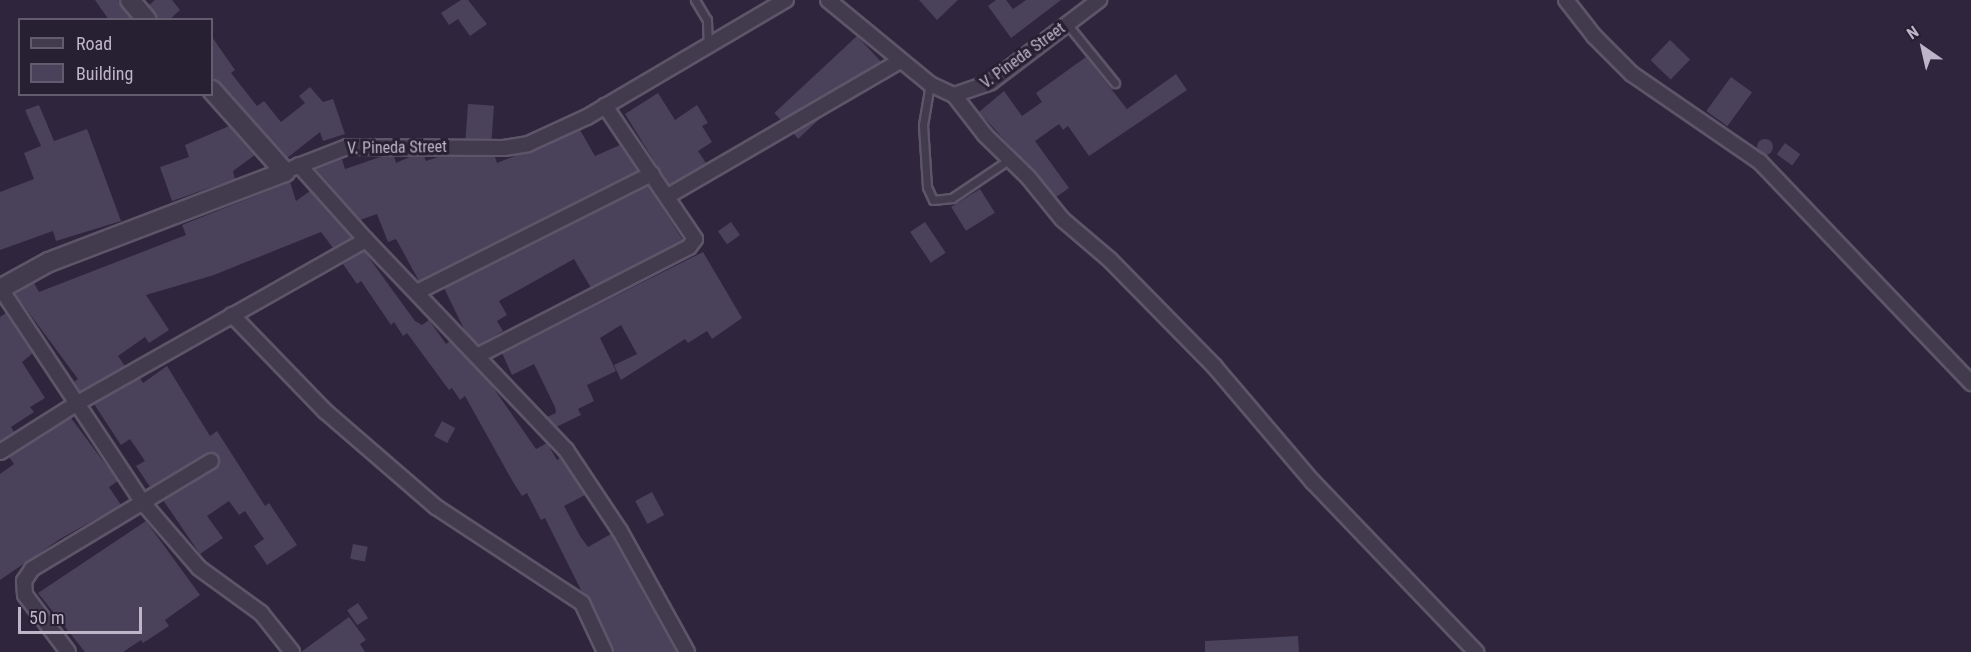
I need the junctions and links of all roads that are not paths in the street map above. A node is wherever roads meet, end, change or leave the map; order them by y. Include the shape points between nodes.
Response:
1 (130, 0) edge
2 (695, 0) edge
3 (786, 0) edge
4 (828, 0) edge
5 (1099, 0) edge
6 (1566, 0) edge
7 (145, 18) edge
8 (1067, 24) junction
9 (708, 46) junction
10 (900, 61) junction
11 (1115, 83) dead end
12 (930, 84) junction
13 (213, 91) edge
14 (954, 95) junction
15 (605, 106) junction
16 (1010, 159) junction
17 (292, 168) junction
18 (652, 174) junction
19 (668, 196) junction
20 (366, 240) junction
21 (1, 289) edge
22 (417, 292) junction
23 (232, 315) junction
24 (479, 355) junction
25 (1971, 383) edge
26 (76, 404) junction
27 (0, 452) edge
28 (211, 461) dead end
29 (144, 504) junction
30 (68, 652) edge
31 (292, 652) edge
32 (605, 652) edge
33 (687, 652) edge
34 (1476, 652) edge

1 - 7 street
2 - 9 lane via 707,20
3 - 9 street, V. Pineda Street
4 - 10 street
5 - 8 street, V. Pineda Street
6 - 25 street via 1594,36 1632,74 1732,141 1777,178
8 - 11 lane
8 - 14 street, V. Pineda Street via 991,82
9 - 15 street, V. Pineda Street
10 - 12 street
10 - 19 street
12 - 14 street
12 - 16 lane via 923,125 927,187 933,200 952,198
13 - 17 street
14 - 16 street via 985,135
15 - 17 street, V. Pineda Street via 528,144 504,148 347,147
15 - 18 street
16 - 34 street via 1062,219 1110,260 1215,367 1313,482
17 - 20 street
17 - 21 street, V. Pineda Street via 49,262
18 - 19 street
18 - 22 street
19 - 24 street via 695,240 689,247
20 - 22 street
20 - 23 street
21 - 26 street
22 - 24 street
23 - 26 street
23 - 32 street via 325,411 436,507 582,603
24 - 33 street via 582,471
26 - 27 street
26 - 29 street
28 - 29 street
29 - 30 street via 32,569 24,581 25,595
29 - 31 street via 199,568 261,613

